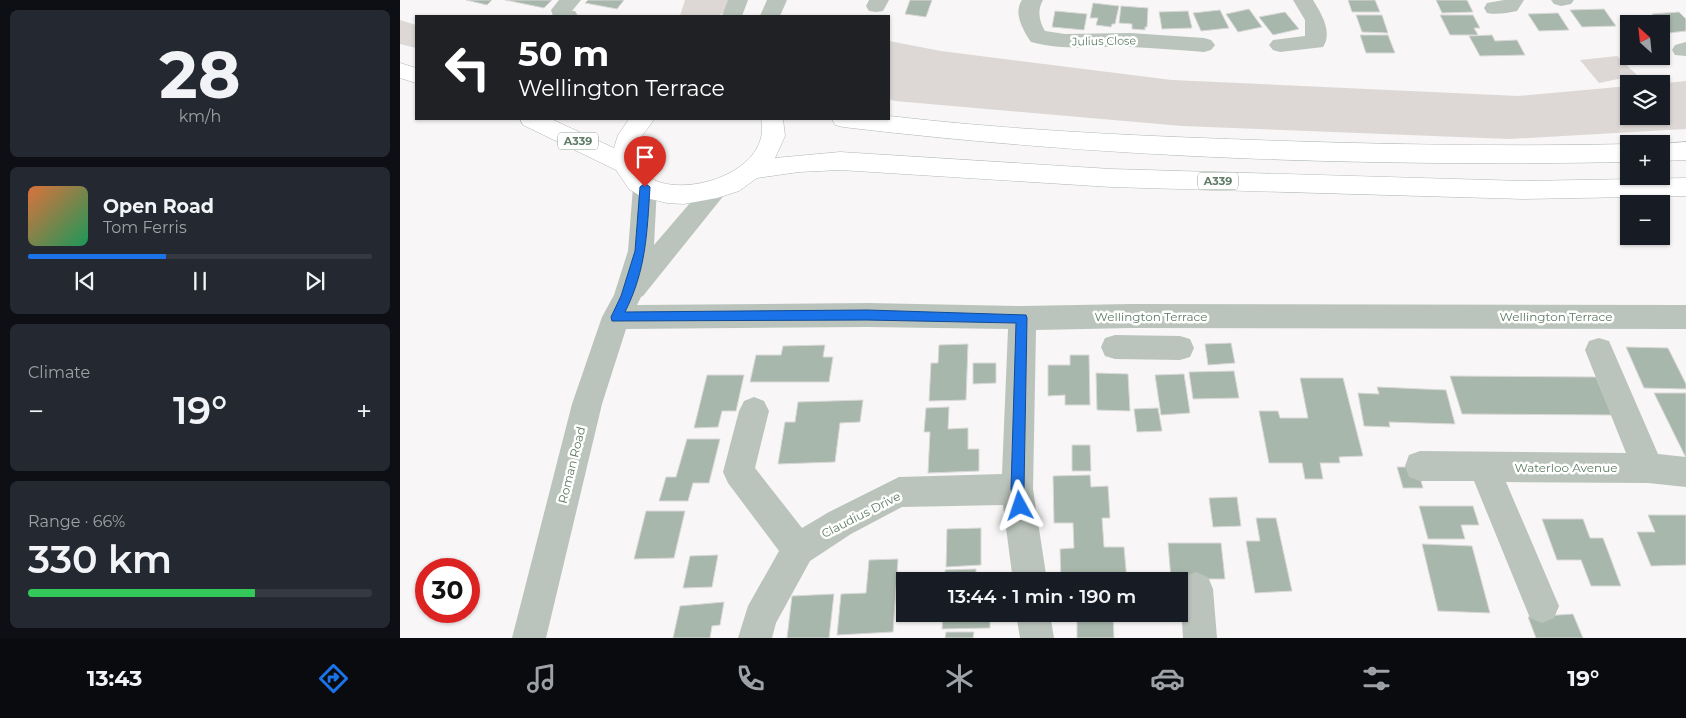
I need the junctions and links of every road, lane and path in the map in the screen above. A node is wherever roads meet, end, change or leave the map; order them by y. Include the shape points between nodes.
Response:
1 (571, 0) edge
2 (738, 0) edge
3 (777, 0) edge
4 (1303, 0) edge
5 (1514, 0) edge
6 (1026, 2) edge
7 (1494, 8) dead end
8 (562, 15) edge
9 (732, 15) edge
10 (770, 15) edge
11 (1204, 45) dead end
12 (1280, 45) dead end
13 (400, 70) edge
14 (415, 76) edge
15 (533, 120) edge
16 (642, 120) edge
17 (772, 120) edge
18 (853, 120) edge
19 (1686, 151) edge
20 (1670, 152) edge
21 (1620, 153) edge
22 (626, 164) junction
23 (752, 170) junction
24 (1686, 186) edge
25 (645, 187) junction
26 (717, 189) junction
27 (622, 307) junction
28 (1131, 316) junction
29 (1686, 317) edge
30 (1022, 318) junction
31 (1180, 348) dead end
32 (1599, 350) dead end
33 (754, 410) dead end
34 (1420, 466) dead end
35 (1484, 467) junction
36 (1648, 468) junction
37 (1686, 472) edge
38 (1017, 489) junction
39 (798, 549) junction
40 (1029, 572) edge
41 (1196, 588) dead end
42 (1542, 606) dead end
43 (1034, 622) edge
44 (529, 638) edge
45 (755, 638) edge
46 (1037, 638) edge
47 (1200, 638) edge

1 - 8 street via 561,10
2 - 9 street
3 - 10 street
4 - 12 street via 1316,20 1316,42
5 - 7 street via 1510,6
6 - 11 street, Julius Close via 1030,23 1038,37 1065,41 1130,40
13 - 14 highway
15 - 22 highway, A339
16 - 22 highway via 629,137 625,150
17 - 23 highway via 774,137 766,154
18 - 21 highway via 1157,145 1381,153
19 - 20 highway
22 - 25 highway via 629,173
23 - 24 highway, A339 via 840,161 1111,178 1514,190
23 - 26 highway
25 - 26 highway via 678,195
25 - 27 street, Roman Road via 641,251
26 - 27 street, Roman Road
27 - 30 street, Wellington Terrace
27 - 44 street, Roman Road via 587,404
28 - 29 street, Wellington Terrace
28 - 30 street, Wellington Terrace
28 - 31 street via 1126,347
30 - 38 street
32 - 36 street
33 - 39 street via 738,472
34 - 35 street, Waterloo Avenue
35 - 36 street, Waterloo Avenue
35 - 42 street
36 - 37 street, Waterloo Avenue
38 - 39 street, Claudius Drive via 899,492
38 - 40 street
39 - 45 street, Claudius Drive via 760,618
41 - 47 street
43 - 46 street

